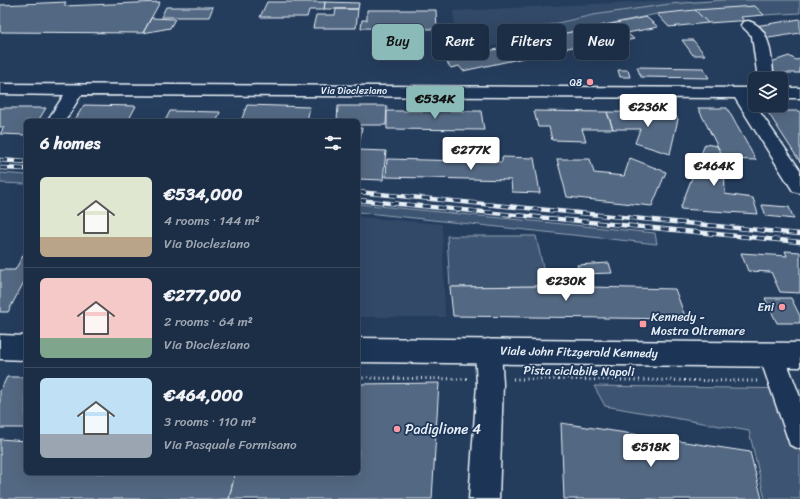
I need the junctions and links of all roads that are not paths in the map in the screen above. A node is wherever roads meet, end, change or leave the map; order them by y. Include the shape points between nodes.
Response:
1 (748, 25) dead end
2 (765, 72) edge
3 (0, 89) edge
4 (76, 89) junction
5 (747, 93) edge
6 (788, 93) edge
7 (800, 93) edge
8 (57, 119) edge
9 (800, 186) edge
10 (0, 347) edge
11 (24, 348) edge
12 (360, 350) edge
13 (488, 350) junction
14 (772, 354) junction
15 (800, 355) edge
16 (800, 435) edge
17 (484, 499) edge

1 - 2 street via 759,35
3 - 4 street, Via Diocleziano
4 - 5 street, Via Diocleziano
4 - 8 street
5 - 9 street
6 - 7 street
10 - 11 street
12 - 13 street, Viale John Fitzgerald Kennedy
13 - 14 street, Viale John Fitzgerald Kennedy
13 - 17 street via 490,379
14 - 15 street, Viale John Fitzgerald Kennedy
14 - 16 street

